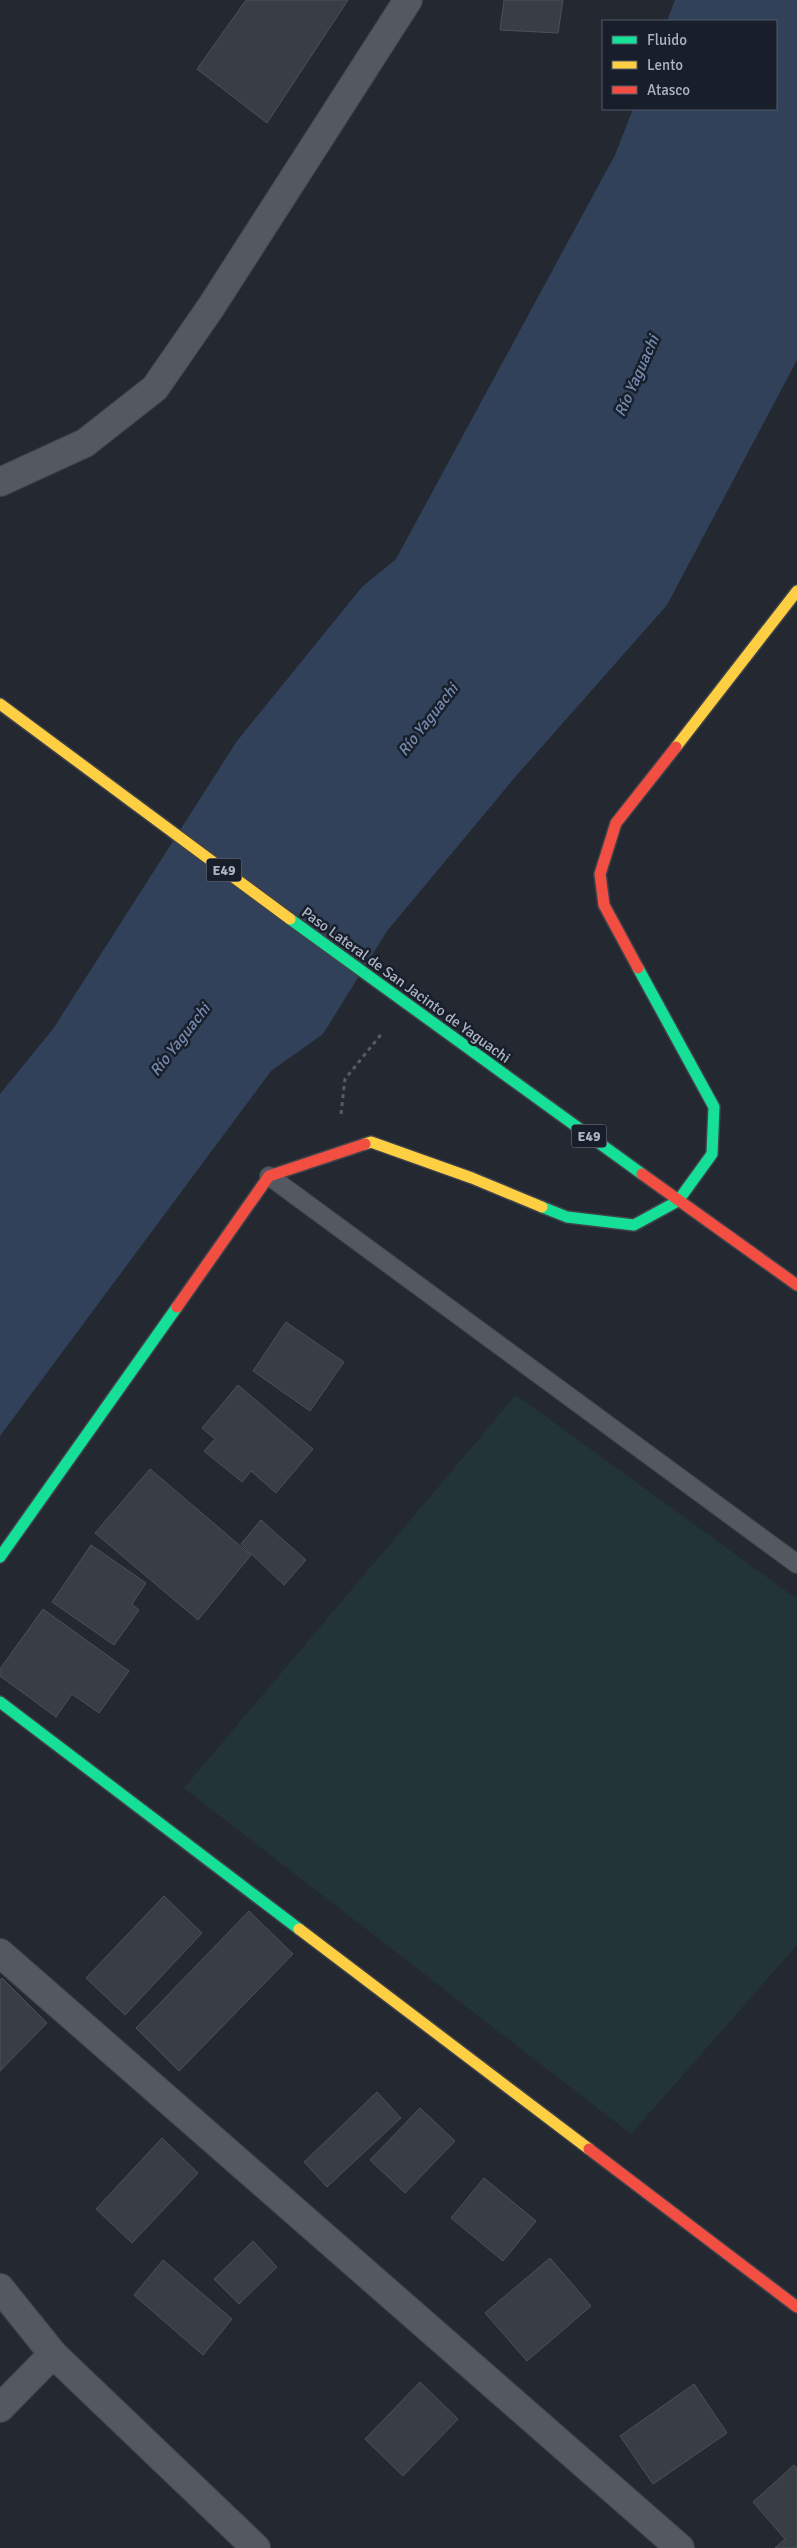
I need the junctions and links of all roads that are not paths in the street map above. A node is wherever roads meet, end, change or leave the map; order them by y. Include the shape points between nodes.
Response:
1 (408, 0) edge
2 (0, 482) edge
3 (797, 591) edge
4 (0, 704) edge
5 (269, 1176) junction
6 (678, 1200) junction
7 (797, 1285) edge
8 (0, 1557) edge
9 (797, 1564) edge
10 (0, 1702) edge
11 (0, 1953) edge
12 (0, 2288) edge
13 (797, 2306) edge
14 (53, 2354) junction
15 (0, 2408) edge
16 (256, 2548) edge
17 (680, 2548) edge

1 - 2 street via 211,307 155,388 85,443
3 - 6 street via 616,823 600,874 604,904 714,1107 712,1154
4 - 6 street, Paso Lateral de San Jacinto de Yaguachi / E49
5 - 6 street via 371,1142 472,1178 567,1218 634,1225
5 - 8 street
5 - 9 lane
6 - 7 street, Paso Lateral de San Jacinto de Yaguachi / E49
10 - 13 street
11 - 17 street
12 - 14 street
14 - 15 street
14 - 16 street

